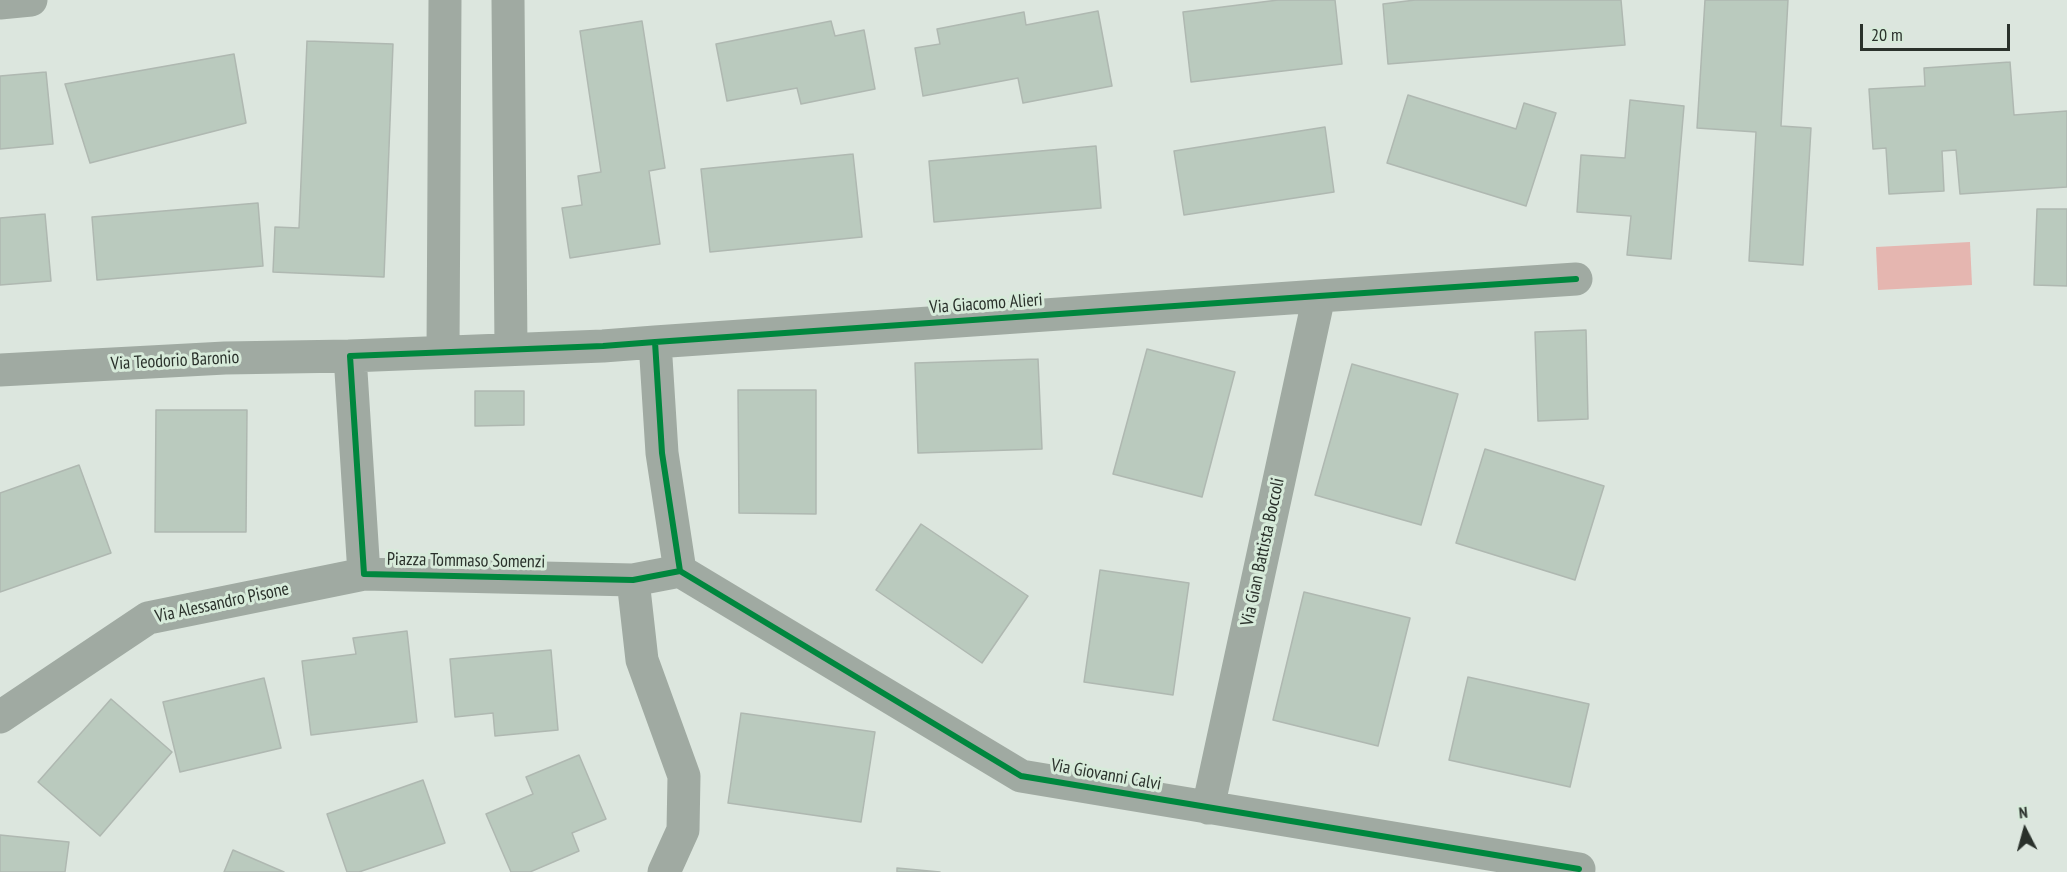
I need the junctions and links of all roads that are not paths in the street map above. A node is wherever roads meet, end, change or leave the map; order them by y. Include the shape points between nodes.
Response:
1 (31, 0) edge
2 (445, 0) edge
3 (508, 0) edge
4 (0, 3) edge
5 (1575, 279) dead end
6 (1319, 296) junction
7 (655, 342) junction
8 (511, 348) junction
9 (443, 350) junction
10 (350, 356) junction
11 (0, 370) edge
12 (680, 571) junction
13 (364, 574) junction
14 (633, 580) junction
15 (0, 717) edge
16 (1208, 808) junction
17 (1580, 869) dead end
18 (664, 872) edge

1 - 4 street
2 - 9 street
3 - 8 street
5 - 6 street, Via Giacomo Alieri
6 - 7 street, Via Giacomo Alieri
6 - 16 street, Via Gian Battista Boccoli
7 - 8 street
7 - 12 street via 662,453
8 - 9 street
9 - 10 street
10 - 11 street, Via Teodorio Baronio
10 - 13 street, Piazza Tommaso Somenzi
12 - 14 street, Piazza Tommaso Somenzi
12 - 16 street, Via Giovanni Calvi via 1021,776
13 - 14 street, Piazza Tommaso Somenzi
13 - 15 street, Via Alessandro Pisone via 148,618
14 - 18 street via 642,660 684,776 682,830
16 - 17 street, Via Giovanni Calvi

